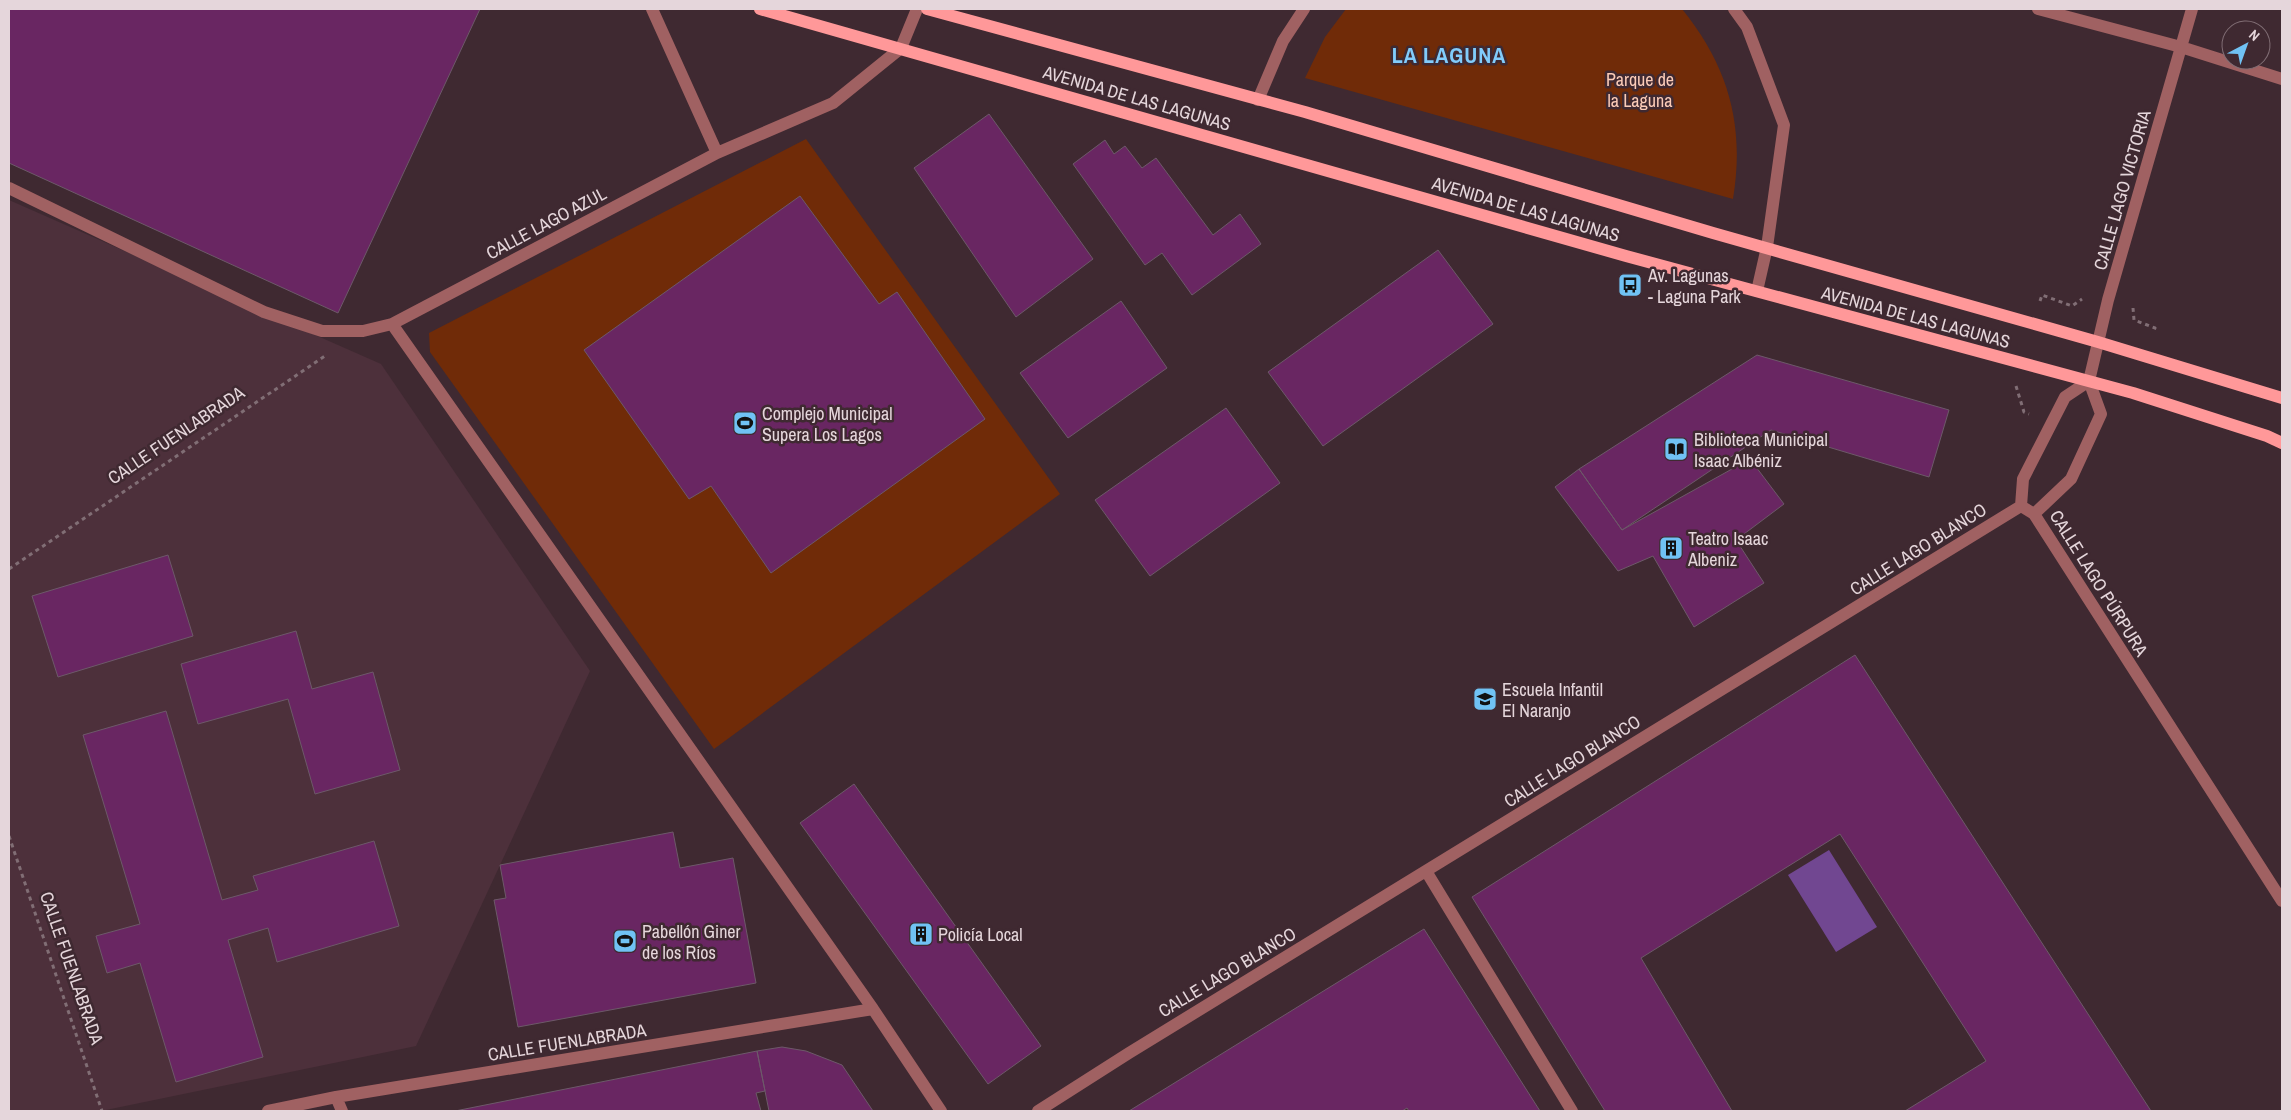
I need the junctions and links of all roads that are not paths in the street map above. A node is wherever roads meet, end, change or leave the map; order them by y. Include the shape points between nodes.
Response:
1 (652, 9) edge
2 (760, 9) edge
3 (917, 9) edge
4 (927, 9) edge
5 (1304, 9) edge
6 (1734, 9) edge
7 (2038, 9) edge
8 (2192, 9) edge
9 (2181, 47) junction
10 (901, 48) junction
11 (2282, 79) edge
12 (1258, 100) junction
13 (717, 153) junction
14 (9, 188) edge
15 (1767, 248) junction
16 (1757, 291) junction
17 (392, 324) junction
18 (2098, 342) junction
19 (2088, 381) junction
20 (2282, 398) edge
21 (2282, 443) edge
22 (2021, 506) junction
23 (2034, 514) junction
24 (1426, 872) junction
25 (2282, 901) edge
26 (873, 1009) junction
27 (336, 1097) junction
28 (268, 1111) edge
29 (342, 1111) edge
30 (941, 1111) edge
31 (1038, 1111) edge
32 (1572, 1111) edge

1 - 13 street
2 - 10 main road, AVENIDA DE LAS LAGUNAS
3 - 10 street
4 - 12 main road, AVENIDA DE LAS LAGUNAS
5 - 12 street via 1283,41
6 - 15 street via 1747,27 1784,125
7 - 9 street
8 - 9 street, CALLE LAGO VICTORIA
9 - 11 street
9 - 18 street, CALLE LAGO VICTORIA
10 - 13 street, CALLE LAGO AZUL via 833,103
10 - 16 main road, AVENIDA DE LAS LAGUNAS
12 - 15 main road, AVENIDA DE LAS LAGUNAS
13 - 17 street, CALLE LAGO AZUL
14 - 17 street, CALLE LAGO AZUL via 264,312 322,331 363,330
15 - 16 street
15 - 18 main road, AVENIDA DE LAS LAGUNAS
16 - 19 main road, AVENIDA DE LAS LAGUNAS
17 - 26 street
18 - 19 street, CALLE LAGO VICTORIA
18 - 20 main road, AVENIDA DE LAS LAGUNAS
19 - 21 main road, AVENIDA DE LAS LAGUNAS via 2231,424
19 - 22 street via 2065,396 2023,479
19 - 23 street, CALLE LAGO PÚRPURA via 2101,414 2071,478
22 - 23 street
22 - 24 street, CALLE LAGO BLANCO
23 - 25 street, CALLE LAGO PÚRPURA
24 - 31 street, CALLE LAGO BLANCO
24 - 32 street
26 - 27 street, CALLE FUENLABRADA
26 - 30 street
27 - 28 street, CALLE FUENLABRADA
27 - 29 street

